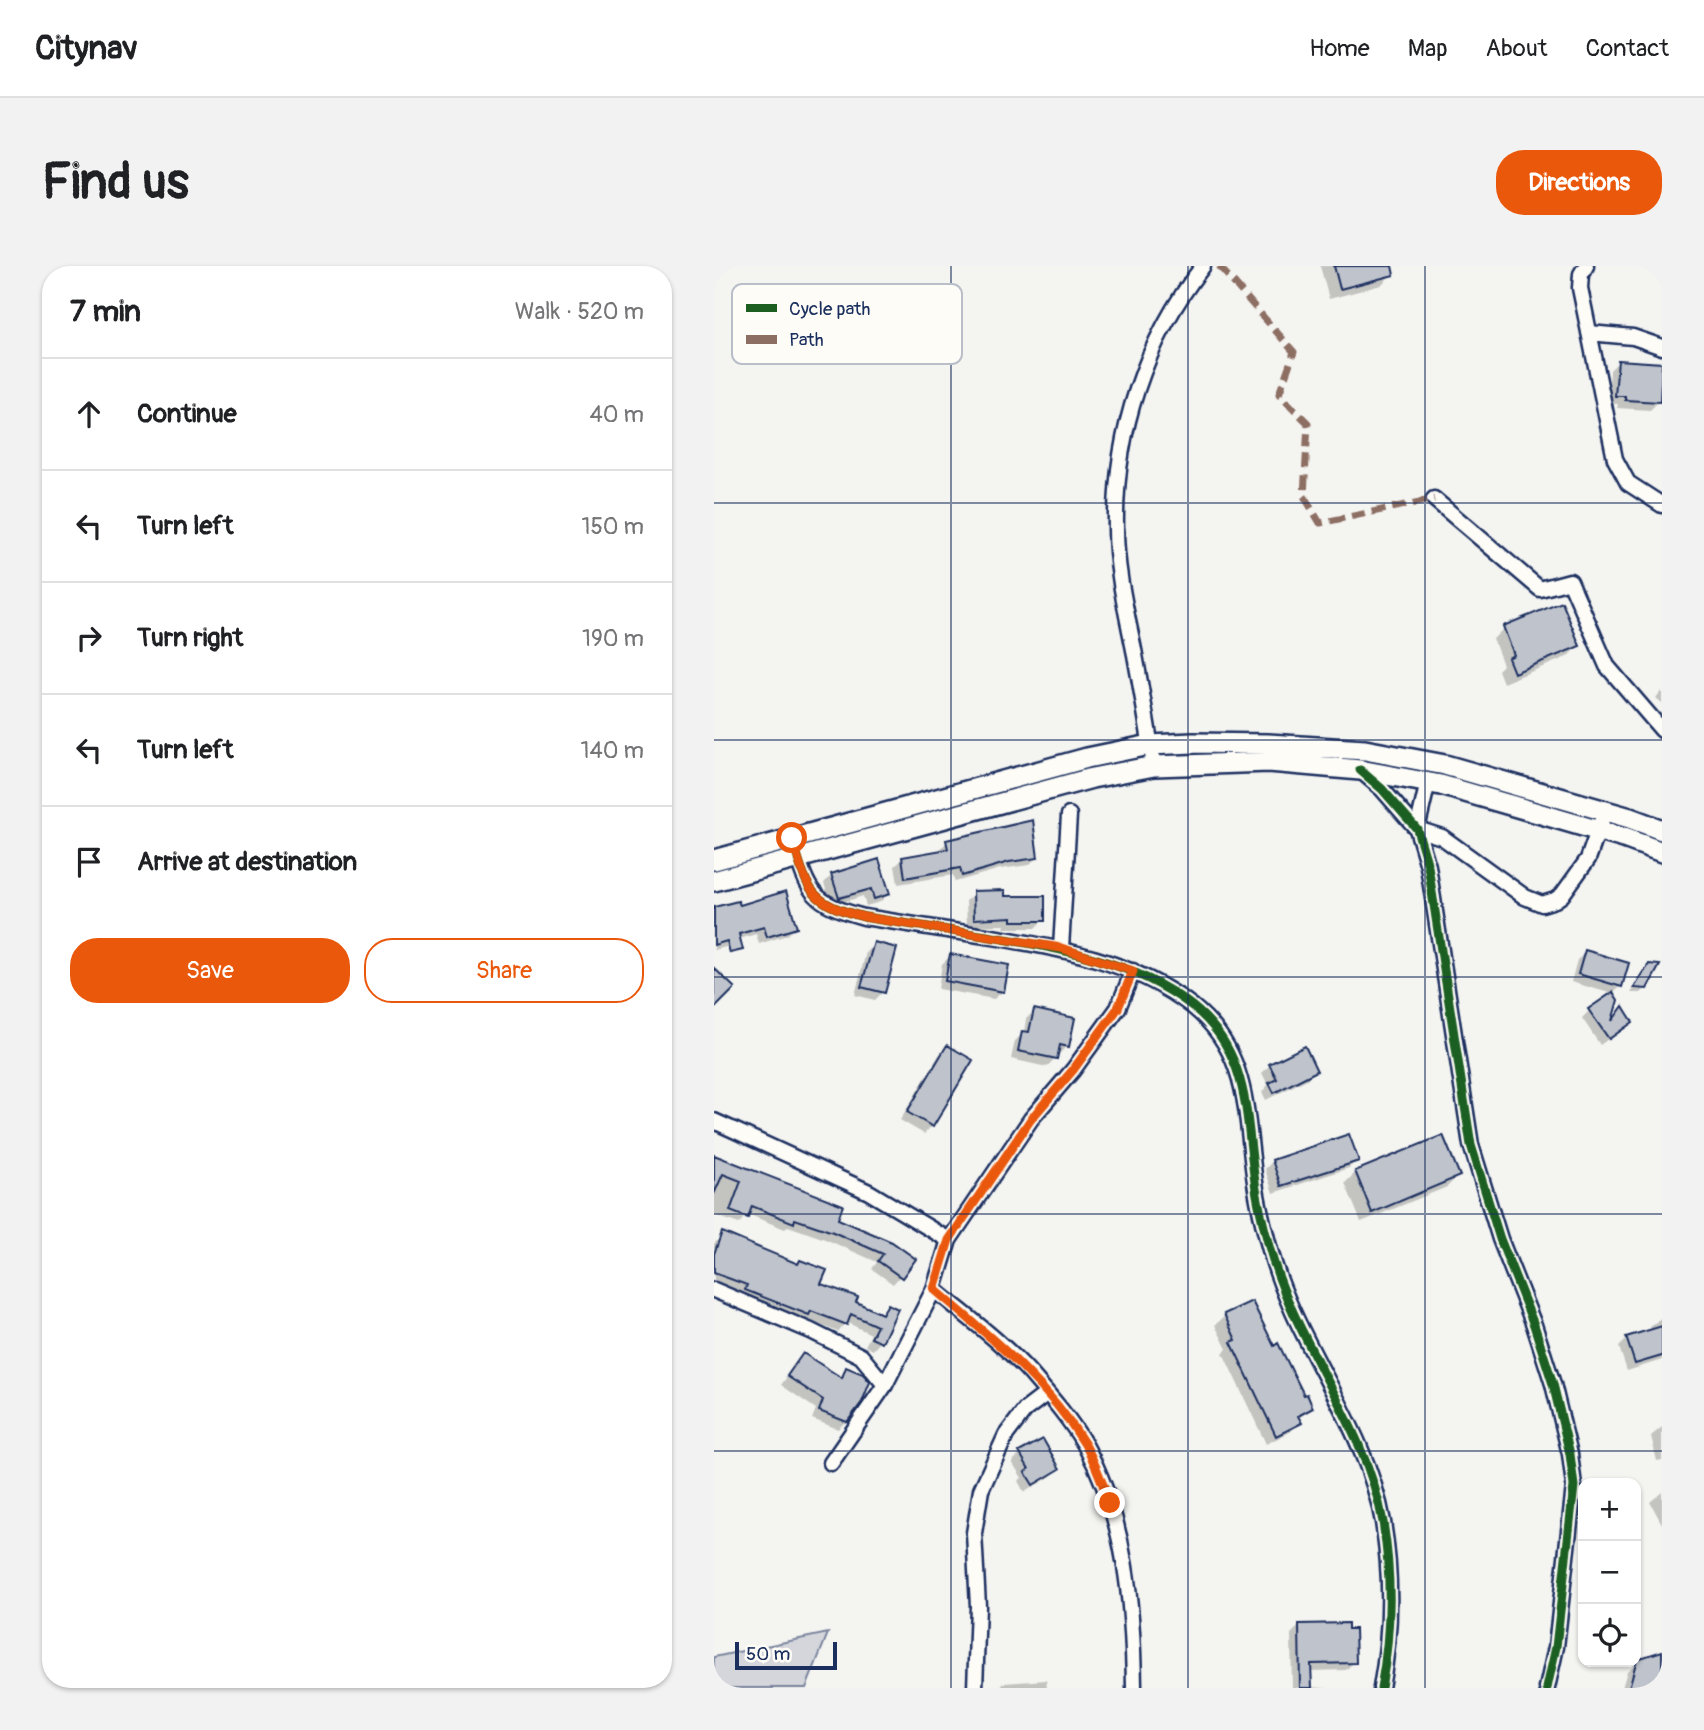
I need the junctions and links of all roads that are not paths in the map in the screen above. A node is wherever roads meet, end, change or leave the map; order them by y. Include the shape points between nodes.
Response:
1 (1203, 266) edge
2 (1586, 266) edge
3 (1589, 332) junction
4 (1662, 347) edge
5 (1434, 499) dead end
6 (1662, 505) edge
7 (1662, 730) edge
8 (1150, 745) junction
9 (1154, 766) junction
10 (1360, 770) junction
11 (1428, 782) junction
12 (1605, 811) junction
13 (1069, 815) dead end
14 (1418, 830) junction
15 (1598, 830) junction
16 (1662, 830) edge
17 (792, 838) junction
18 (1662, 852) edge
19 (798, 858) junction
20 (714, 860) edge
21 (714, 881) edge
22 (1061, 948) junction
23 (1133, 971) junction
24 (714, 1121) edge
25 (949, 1240) junction
26 (934, 1289) junction
27 (714, 1290) edge
28 (885, 1385) junction
29 (1046, 1394) junction
30 (831, 1463) dead end
31 (975, 1688) edge
32 (1134, 1688) edge
33 (1381, 1688) edge
34 (1547, 1688) edge

1 - 8 street via 1156,338 1126,428 1118,475 1120,580
2 - 3 street via 1580,288
3 - 4 street via 1633,337
3 - 6 street via 1615,459 1628,483
5 - 7 street via 1540,589 1570,581 1607,666
8 - 9 street
8 - 12 main road via 1268,744 1364,750 1445,765
8 - 17 main road
9 - 10 main road via 1269,762
9 - 19 main road via 1092,778
10 - 11 main road
10 - 14 street
11 - 14 street
11 - 15 main road
12 - 15 street
12 - 16 main road
13 - 22 street
14 - 15 street via 1442,837 1525,897 1542,904 1562,895 1588,859
14 - 34 street via 1428,866 1471,1145 1500,1239 1534,1325 1570,1454 1574,1486
15 - 18 main road
17 - 19 street
17 - 20 main road
19 - 21 main road
19 - 22 street via 811,891 836,910
22 - 23 street
23 - 25 street via 1118,1008 1031,1119
23 - 33 street via 1202,1016 1226,1046 1240,1074 1270,1252 1295,1318 1354,1437 1382,1520 1389,1615
24 - 25 street via 869,1192
25 - 26 street
26 - 28 street
26 - 29 street via 1004,1348
27 - 28 street via 861,1356
28 - 30 street
29 - 31 street via 1025,1409 1006,1435 981,1490 974,1533 978,1606
29 - 32 street via 1085,1444 1110,1503 1130,1590

